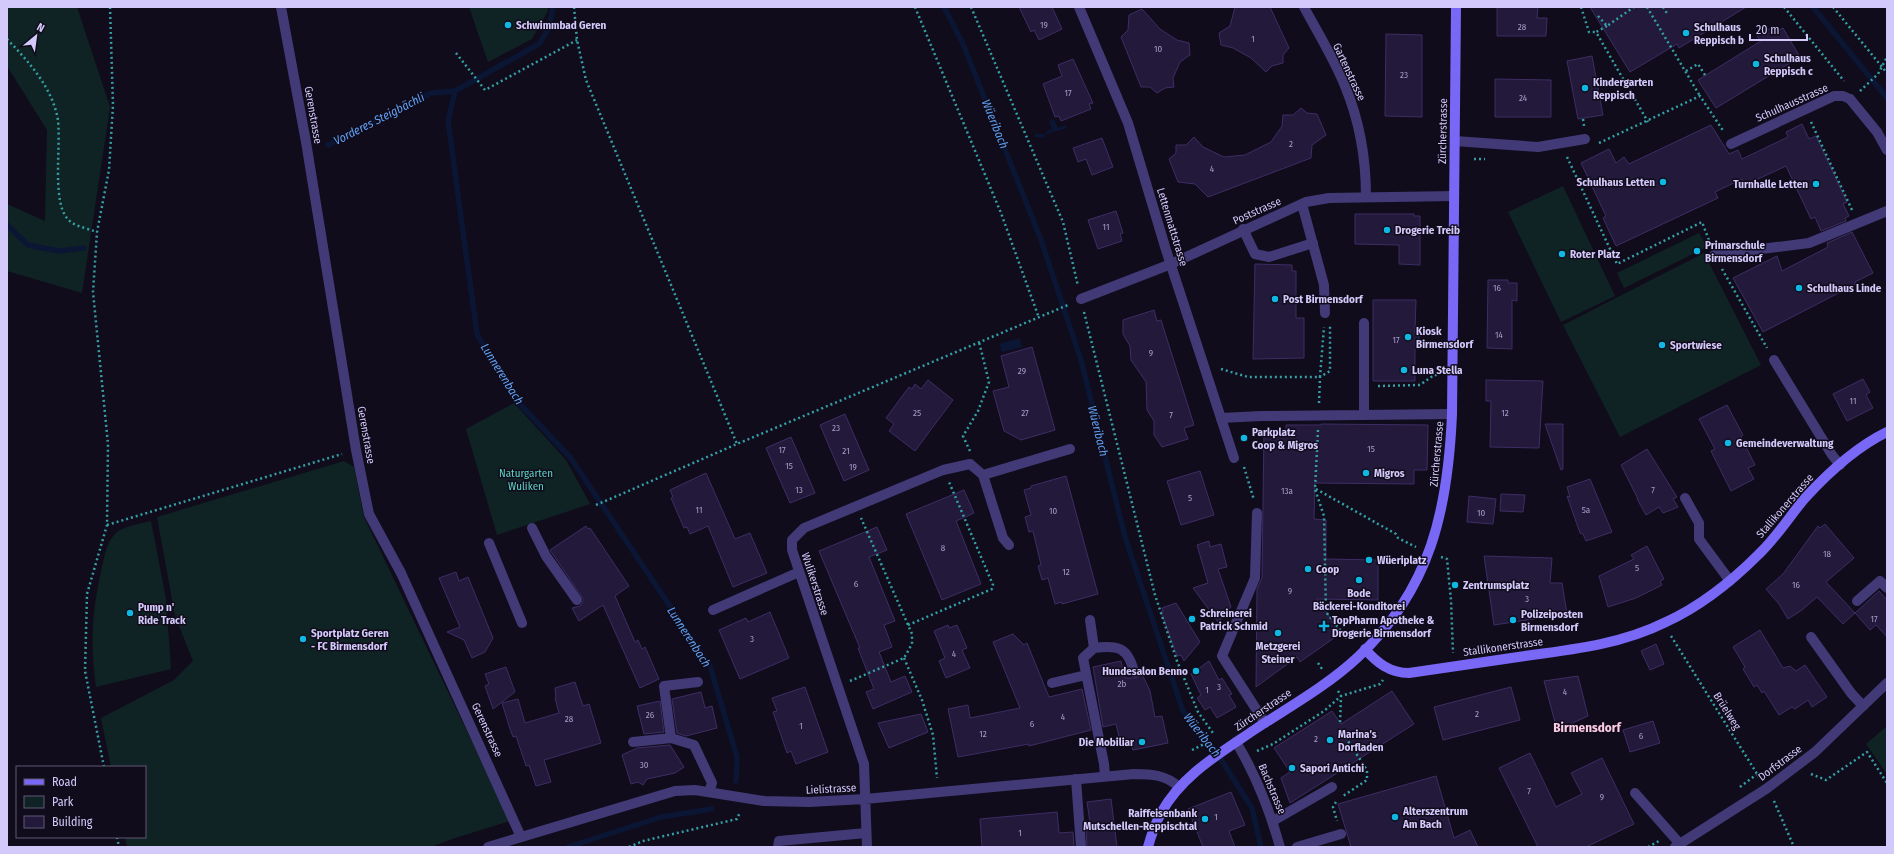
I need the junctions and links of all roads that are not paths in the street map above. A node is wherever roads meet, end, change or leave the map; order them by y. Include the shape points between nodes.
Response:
1 (282, 7) edge
2 (1078, 7) edge
3 (1304, 7) edge
4 (1456, 7) edge
5 (1585, 139) dead end
6 (1455, 141) junction
7 (1732, 144) road end
8 (1887, 150) edge
9 (1454, 196) junction
10 (1366, 197) junction
11 (1302, 204) junction
12 (1887, 211) edge
13 (1243, 230) junction
14 (1313, 243) junction
15 (1714, 255) road end
16 (1171, 264) junction
17 (1082, 304) road end
18 (1325, 313) road end
19 (1364, 323) dead end
20 (1774, 360) road end
21 (1452, 414) junction
22 (1364, 415) junction
23 (1221, 418) junction
24 (1887, 432) edge
25 (1070, 449) dead end
26 (1234, 458) dead end
27 (1840, 465) junction
28 (983, 475) junction
29 (1685, 498) dead end
30 (1257, 513) road end
31 (532, 528) dead end
32 (489, 543) dead end
33 (1009, 545) dead end
34 (799, 572) junction
35 (1730, 581) junction
36 (1887, 588) edge
37 (577, 600) dead end
38 (1857, 601) dead end
39 (713, 610) dead end
40 (1090, 620) dead end
41 (522, 623) dead end
42 (1811, 637) dead end
43 (1094, 648) junction
44 (1365, 649) junction
45 (1134, 672) dead end
46 (1086, 674) junction
47 (698, 682) dead end
48 (1052, 682) dead end
49 (1887, 683) edge
50 (1863, 706) junction
51 (1265, 723) junction
52 (672, 738) junction
53 (633, 742) dead end
54 (1236, 742) junction
55 (1105, 776) junction
56 (1076, 779) junction
57 (1180, 787) junction
58 (1332, 787) dead end
59 (709, 792) junction
60 (1635, 793) dead end
61 (865, 799) junction
62 (1273, 821) junction
63 (866, 833) junction
64 (1341, 834) road end
65 (521, 837) junction
66 (1677, 846) edge
67 (488, 847) edge
68 (778, 847) edge
69 (867, 847) edge
70 (1081, 847) edge
71 (1148, 847) edge
72 (1280, 847) edge
73 (1297, 847) edge

1 - 65 street, Gerenstrasse via 369,514 401,573
2 - 16 street, Lettenmattstrasse via 1128,123
3 - 10 street, Gartenstrasse via 1345,85 1358,122 1363,148
4 - 6 main road, Zürcherstrasse
5 - 6 street via 1538,147
6 - 9 main road, Zürcherstrasse
7 - 8 street, Schulhausstrasse via 1834,96 1853,96
9 - 10 street, Poststrasse
9 - 21 main road, Zürcherstrasse
10 - 11 street, Poststrasse via 1329,198
11 - 13 street, Poststrasse
11 - 14 street
12 - 15 street via 1809,243
13 - 14 street via 1255,254 1269,257
13 - 16 street, Poststrasse
14 - 18 street via 1324,285
16 - 17 street, Poststrasse
16 - 23 street, Lettenmattstrasse
19 - 22 street
20 - 27 street
21 - 22 street
21 - 44 main road, Zürcherstrasse via 1450,461 1443,508 1429,552 1407,595 1387,624
22 - 23 street
23 - 26 street, Lettenmattstrasse
24 - 27 main road, Stallikonerstrasse via 1855,451
25 - 28 street
27 - 35 main road, Stallikonerstrasse via 1806,497 1760,554
28 - 33 street via 1004,538
28 - 34 street, Wulikerstrasse via 970,464 944,470 804,528 792,540 792,550
29 - 35 street via 1699,522 1699,539
30 - 51 street via 1256,578 1222,656
31 - 37 street via 546,556
32 - 41 street
34 - 39 street
34 - 61 street, Wulikerstrasse via 864,764
35 - 44 main road, Stallikonerstrasse via 1699,604 1666,622 1619,640 1589,647 1409,673 1391,670
36 - 38 street via 1880,581
40 - 43 street
42 - 50 street via 1851,694
43 - 45 street via 1113,646 1122,649 1129,655
43 - 46 street via 1083,658
44 - 51 main road, Zürcherstrasse via 1330,680
46 - 48 street
46 - 55 street
47 - 52 street via 664,686
49 - 50 street, Dorfstrasse
50 - 66 street, Dorfstrasse via 1815,752 1766,789
51 - 54 main road, Zürcherstrasse
52 - 53 street
52 - 59 street via 694,745 712,783
54 - 57 main road, Zürcherstrasse via 1205,763
54 - 62 street, Bachstrasse
55 - 56 street, Lielistrasse
55 - 57 street, Lielistrasse via 1160,776 1171,779
56 - 61 street, Lielistrasse
56 - 70 street
57 - 71 main road, Zürcherstrasse via 1160,814
58 - 62 street
59 - 61 street, Lielistrasse via 786,803
59 - 65 street, Lielistrasse via 675,791
60 - 66 street
61 - 63 street, Wulikerstrasse
62 - 72 street, Bachstrasse
63 - 68 street via 779,841
63 - 69 street, Wulikerstrasse
64 - 73 street
65 - 67 street, Lielistrasse

